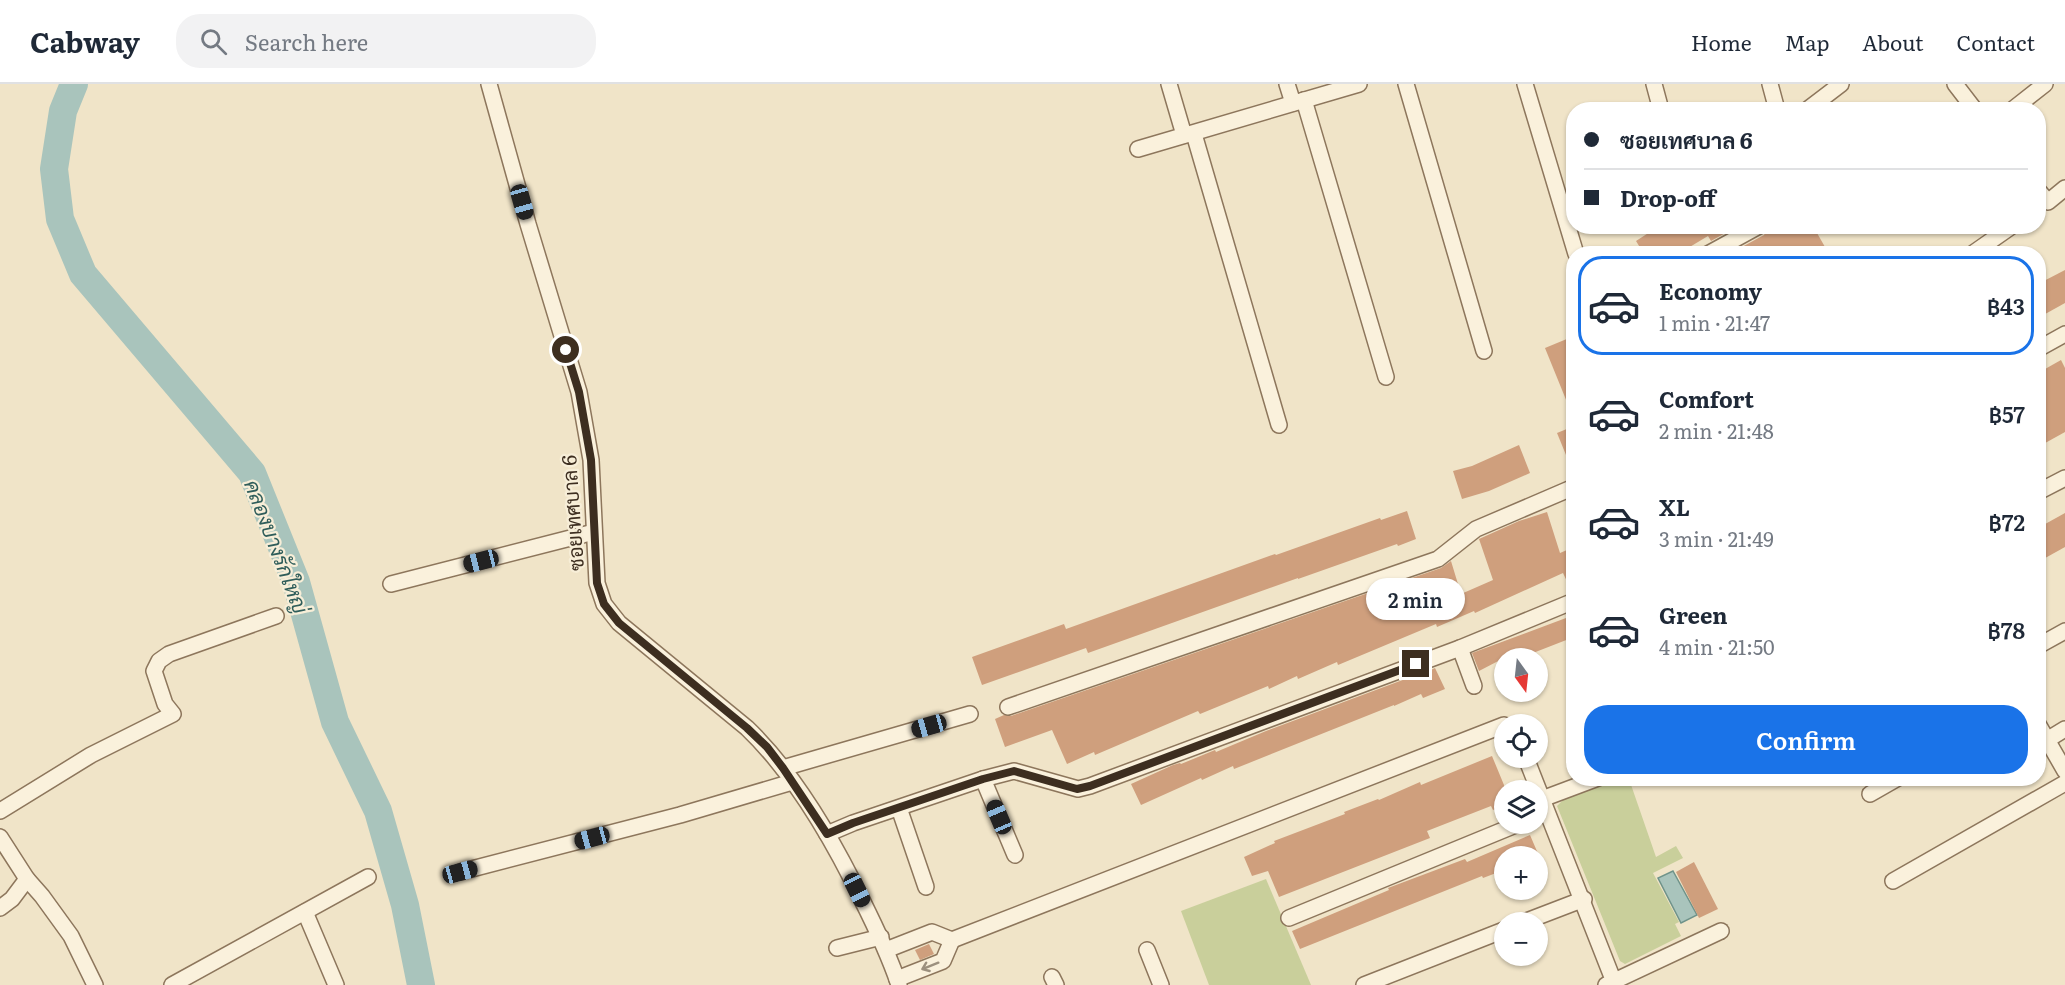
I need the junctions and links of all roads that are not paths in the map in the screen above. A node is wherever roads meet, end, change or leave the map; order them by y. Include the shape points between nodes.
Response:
1 (489, 84) edge
2 (1169, 84) edge
3 (1287, 84) edge
4 (1359, 84) edge
5 (1406, 84) edge
6 (1525, 84) edge
7 (1654, 84) edge
8 (1770, 84) edge
9 (1841, 84) edge
10 (1955, 84) edge
11 (2045, 84) edge
12 (1299, 102) junction
13 (1659, 102) edge
14 (1775, 102) edge
15 (1817, 102) edge
16 (1969, 102) edge
17 (2022, 102) edge
18 (1189, 135) junction
19 (1138, 149) dead end
20 (2065, 188) edge
21 (2046, 198) edge
22 (1566, 221) edge
23 (1744, 234) edge
24 (2001, 234) edge
25 (1723, 246) edge
26 (1983, 246) edge
27 (2065, 334) edge
28 (2046, 345) edge
29 (1484, 351) dead end
30 (1386, 377) dead end
31 (1279, 425) dead end
32 (2065, 478) edge
33 (2046, 488) edge
34 (1566, 490) edge
35 (594, 532) junction
36 (391, 584) dead end
37 (1566, 604) edge
38 (276, 616) dead end
39 (2065, 631) edge
40 (2046, 642) edge
41 (1460, 648) junction
42 (1474, 686) dead end
43 (1008, 707) dead end
44 (970, 714) dead end
45 (1494, 729) edge
46 (2065, 729) edge
47 (2047, 740) joint
48 (783, 768) junction
49 (2065, 771) edge
50 (983, 779) junction
51 (792, 782) junction
52 (2065, 783) edge
53 (1584, 786) edge
54 (1884, 786) edge
55 (1870, 794) dead end
56 (1548, 806) edge
57 (899, 808) junction
58 (0, 811) edge
59 (1548, 822) edge
60 (827, 834) junction
61 (1494, 834) edge
62 (0, 837) edge
63 (1015, 855) dead end
64 (460, 872) dead end
65 (369, 877) dead end
66 (27, 879) junction
67 (1893, 881) dead end
68 (926, 886) dead end
69 (1584, 899) junction
70 (0, 908) edge
71 (305, 912) junction
72 (1548, 913) edge
73 (1289, 918) dead end
74 (1721, 931) dead end
75 (1494, 934) edge
76 (952, 940) junction
77 (883, 943) junction
78 (837, 948) dead end
79 (1147, 950) dead end
80 (898, 982) edge
81 (1610, 983) edge
82 (95, 985) edge
83 (172, 985) edge
84 (336, 985) edge
85 (1161, 985) edge
86 (1364, 985) edge

1 - 35 street, ซอยเทศบาล 6 via 579,392 591,460
2 - 18 street
3 - 12 street
4 - 12 street
5 - 29 street
6 - 22 street
7 - 13 street
8 - 14 street
9 - 15 street
10 - 16 street
11 - 17 street
12 - 18 street
12 - 30 street
18 - 19 street
18 - 31 street
20 - 21 street
23 - 25 street
24 - 26 street
27 - 28 street
32 - 33 street
34 - 43 street via 1476,529 1438,559
35 - 36 street
35 - 48 street, ซอยเทศบาล 6 via 599,594 619,623 747,728
37 - 41 street
38 - 58 street via 159,661 154,671 165,704 173,714 91,755
39 - 40 street
41 - 42 street
41 - 50 street via 1090,786 1077,789 1014,771
44 - 48 street
45 - 76 street
46 - 47 street
47 - 49 street
48 - 51 street, ซอยเทศบาล 6
50 - 57 street
50 - 63 street
51 - 60 street, ซอยเทศบาล 6
51 - 64 street
52 - 67 street
53 - 56 street
54 - 55 street
57 - 60 street
57 - 68 street
59 - 69 street
60 - 77 street, ซอยเทศบาล 6
61 - 73 street
62 - 66 street
65 - 71 street
66 - 70 street
66 - 82 street via 71,936
69 - 72 street
69 - 81 street
71 - 83 street
71 - 84 street
74 - 81 street
75 - 86 street
76 - 77 street via 932,932
76 -> 80 street via 943,961
77 - 78 street
77 - 80 street, ซอยเทศบาล 6
79 - 85 street

